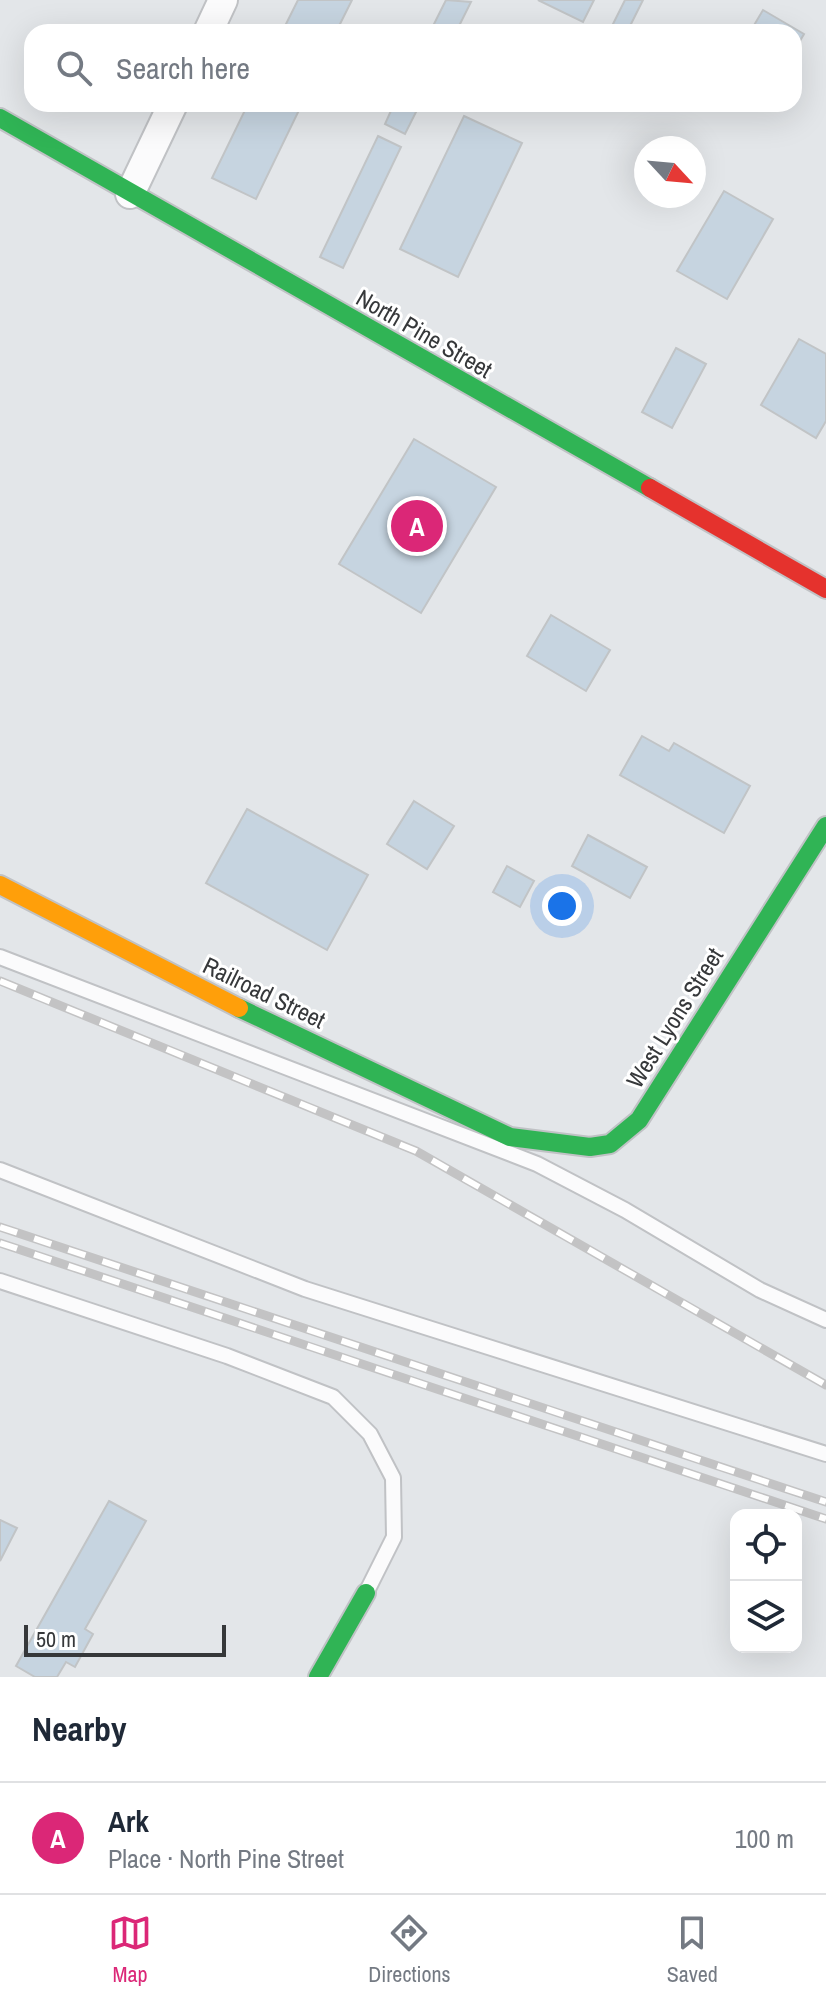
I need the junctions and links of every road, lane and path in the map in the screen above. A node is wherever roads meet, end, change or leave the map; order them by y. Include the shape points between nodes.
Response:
1 (223, 0) edge
2 (212, 24) edge
3 (169, 112) edge
4 (0, 118) edge
5 (130, 194) junction
6 (826, 589) edge
7 (826, 826) edge
8 (0, 885) edge
9 (0, 957) edge
10 (510, 1137) joint
11 (0, 1170) edge
12 (0, 1281) edge
13 (826, 1320) edge
14 (826, 1454) edge
15 (366, 1593) joint
16 (318, 1677) edge

1 - 2 street
3 - 5 street
4 - 5 street, North Pine Street
5 - 6 street, North Pine Street
7 - 10 street, West Lyons Street via 639,1120 610,1144 590,1147
8 - 10 street, Railroad Street via 211,995
9 - 13 lane via 537,1164 760,1290
11 - 14 lane via 305,1289
12 - 15 lane via 333,1397 370,1434 393,1478 394,1537
15 - 16 street

